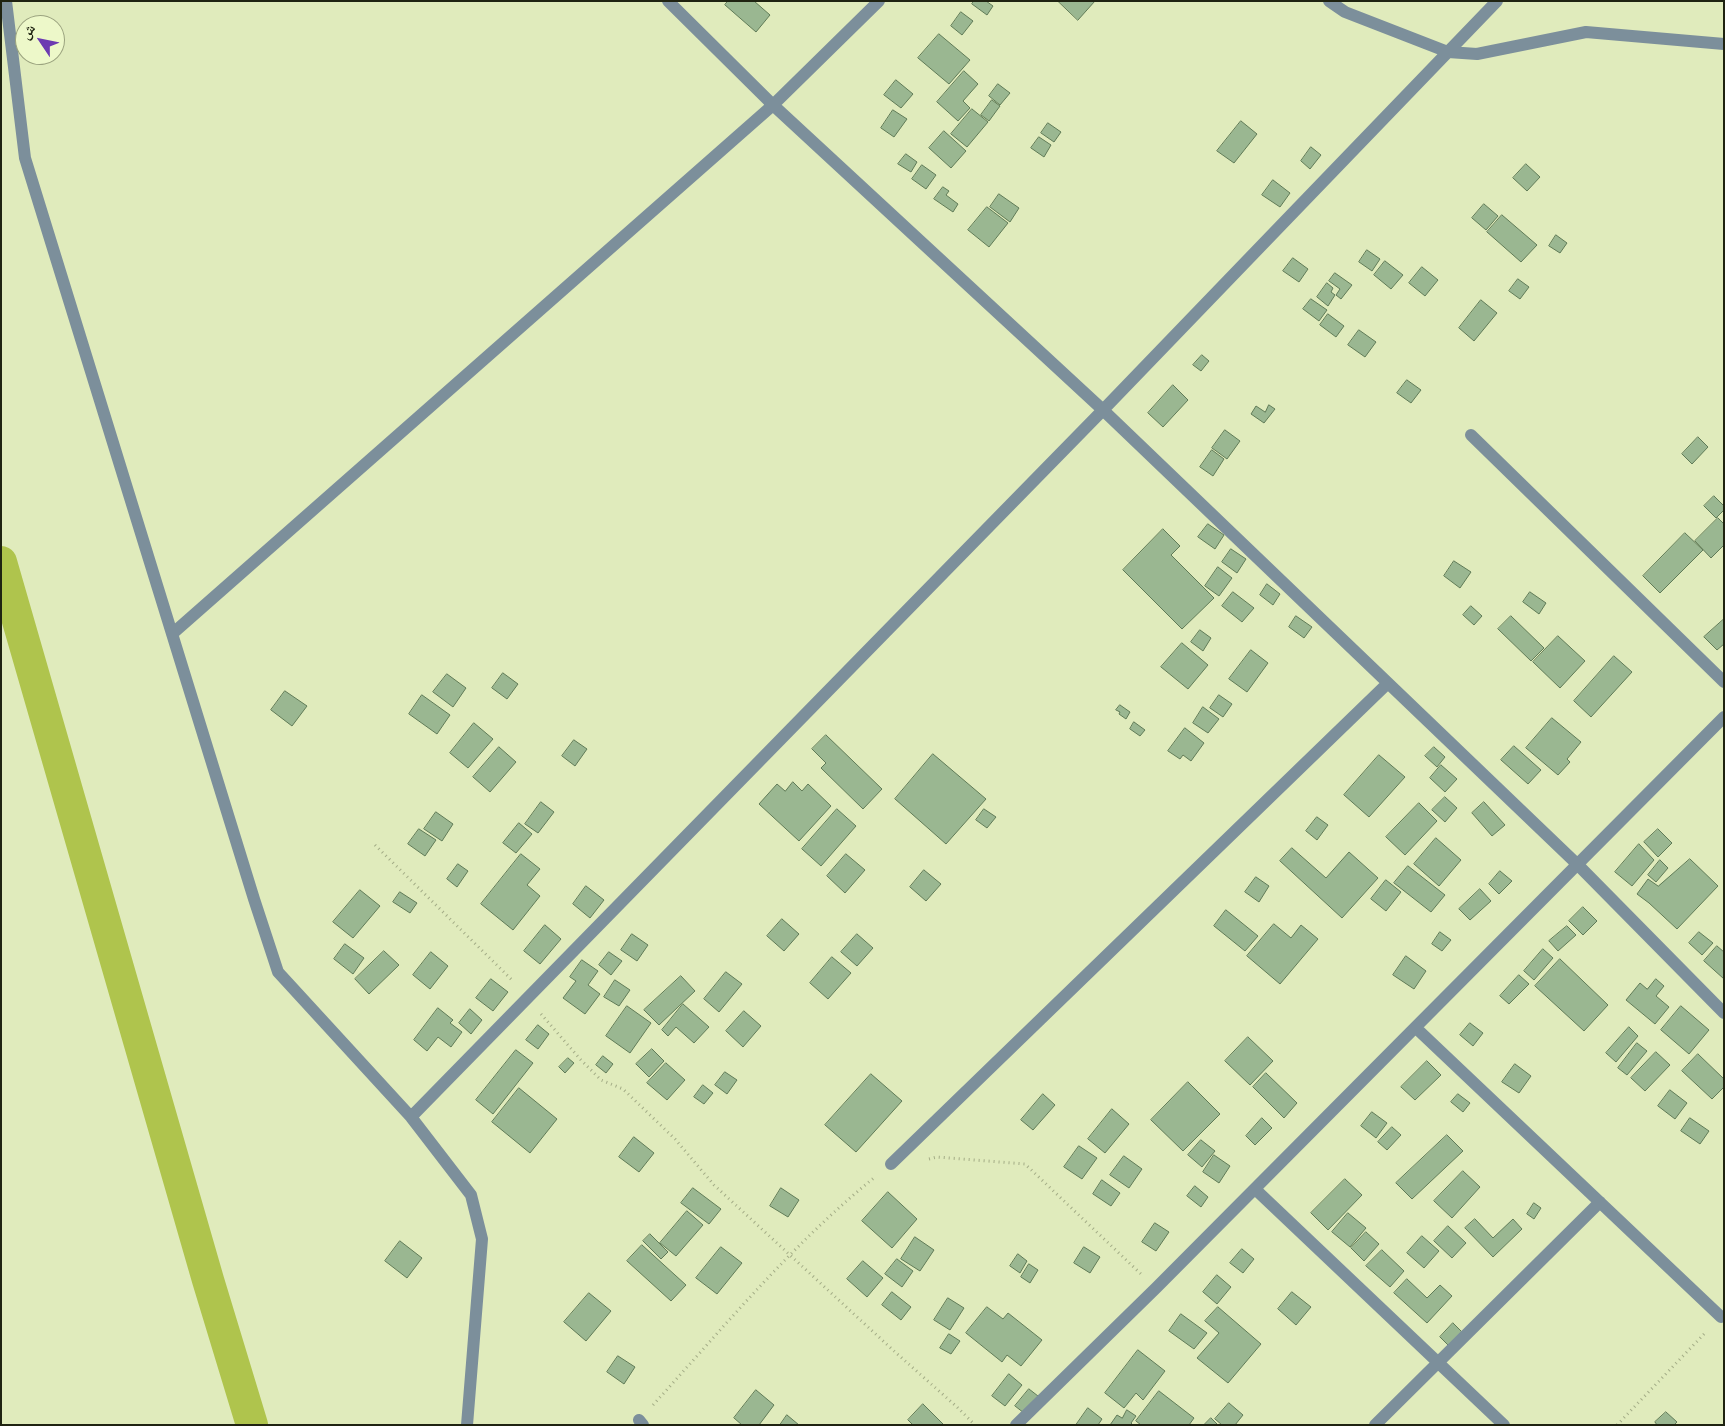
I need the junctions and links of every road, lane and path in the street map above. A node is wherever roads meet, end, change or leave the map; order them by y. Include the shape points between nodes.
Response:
1 (6, 1) edge
2 (668, 1) edge
3 (879, 1) edge
4 (1329, 1) edge
5 (1498, 1) edge
6 (1724, 44) edge
7 (1448, 52) junction
8 (773, 105) junction
9 (1103, 410) junction
10 (1471, 435) dead end
11 (172, 634) junction
12 (1724, 682) edge
13 (1388, 683) junction
14 (1724, 717) edge
15 (375, 845) dead end
16 (1578, 865) junction
17 (527, 997) junction
18 (1724, 1013) edge
19 (1416, 1028) junction
20 (411, 1117) junction
21 (928, 1159) dead end
22 (891, 1164) joint
23 (1255, 1189) junction
24 (1600, 1202) junction
25 (789, 1255) junction
26 (1156, 1288) junction
27 (1721, 1317) joint
28 (1438, 1362) junction
29 (641, 1422) edge
30 (467, 1425) edge
31 (974, 1425) edge
32 (1016, 1425) edge
33 (1375, 1425) edge
34 (1504, 1425) edge
35 (1617, 1425) edge

1 - 11 street via 25,158
2 - 8 street
3 - 8 street
4 - 7 street via 1345,12
5 - 7 street
6 - 7 street via 1586,32 1477,54
7 - 9 street
8 - 9 street
8 - 11 street
9 - 13 street
9 - 17 street
10 - 12 street
11 - 20 street via 278,972
13 - 16 street
13 - 22 street
14 - 16 street
15 - 17 path
16 - 18 street
16 - 19 street
17 - 20 street
17 - 25 path via 601,1080 623,1088 675,1139 714,1185
19 - 23 street
19 - 24 street
20 - 30 street via 471,1195 482,1239
21 - 26 path via 1025,1164
22 - 25 path
23 - 26 street
23 - 28 street
24 - 27 street
24 - 28 street
25 - 29 path
25 - 31 path
26 - 32 street
27 - 35 path
28 - 33 street
28 - 34 street

